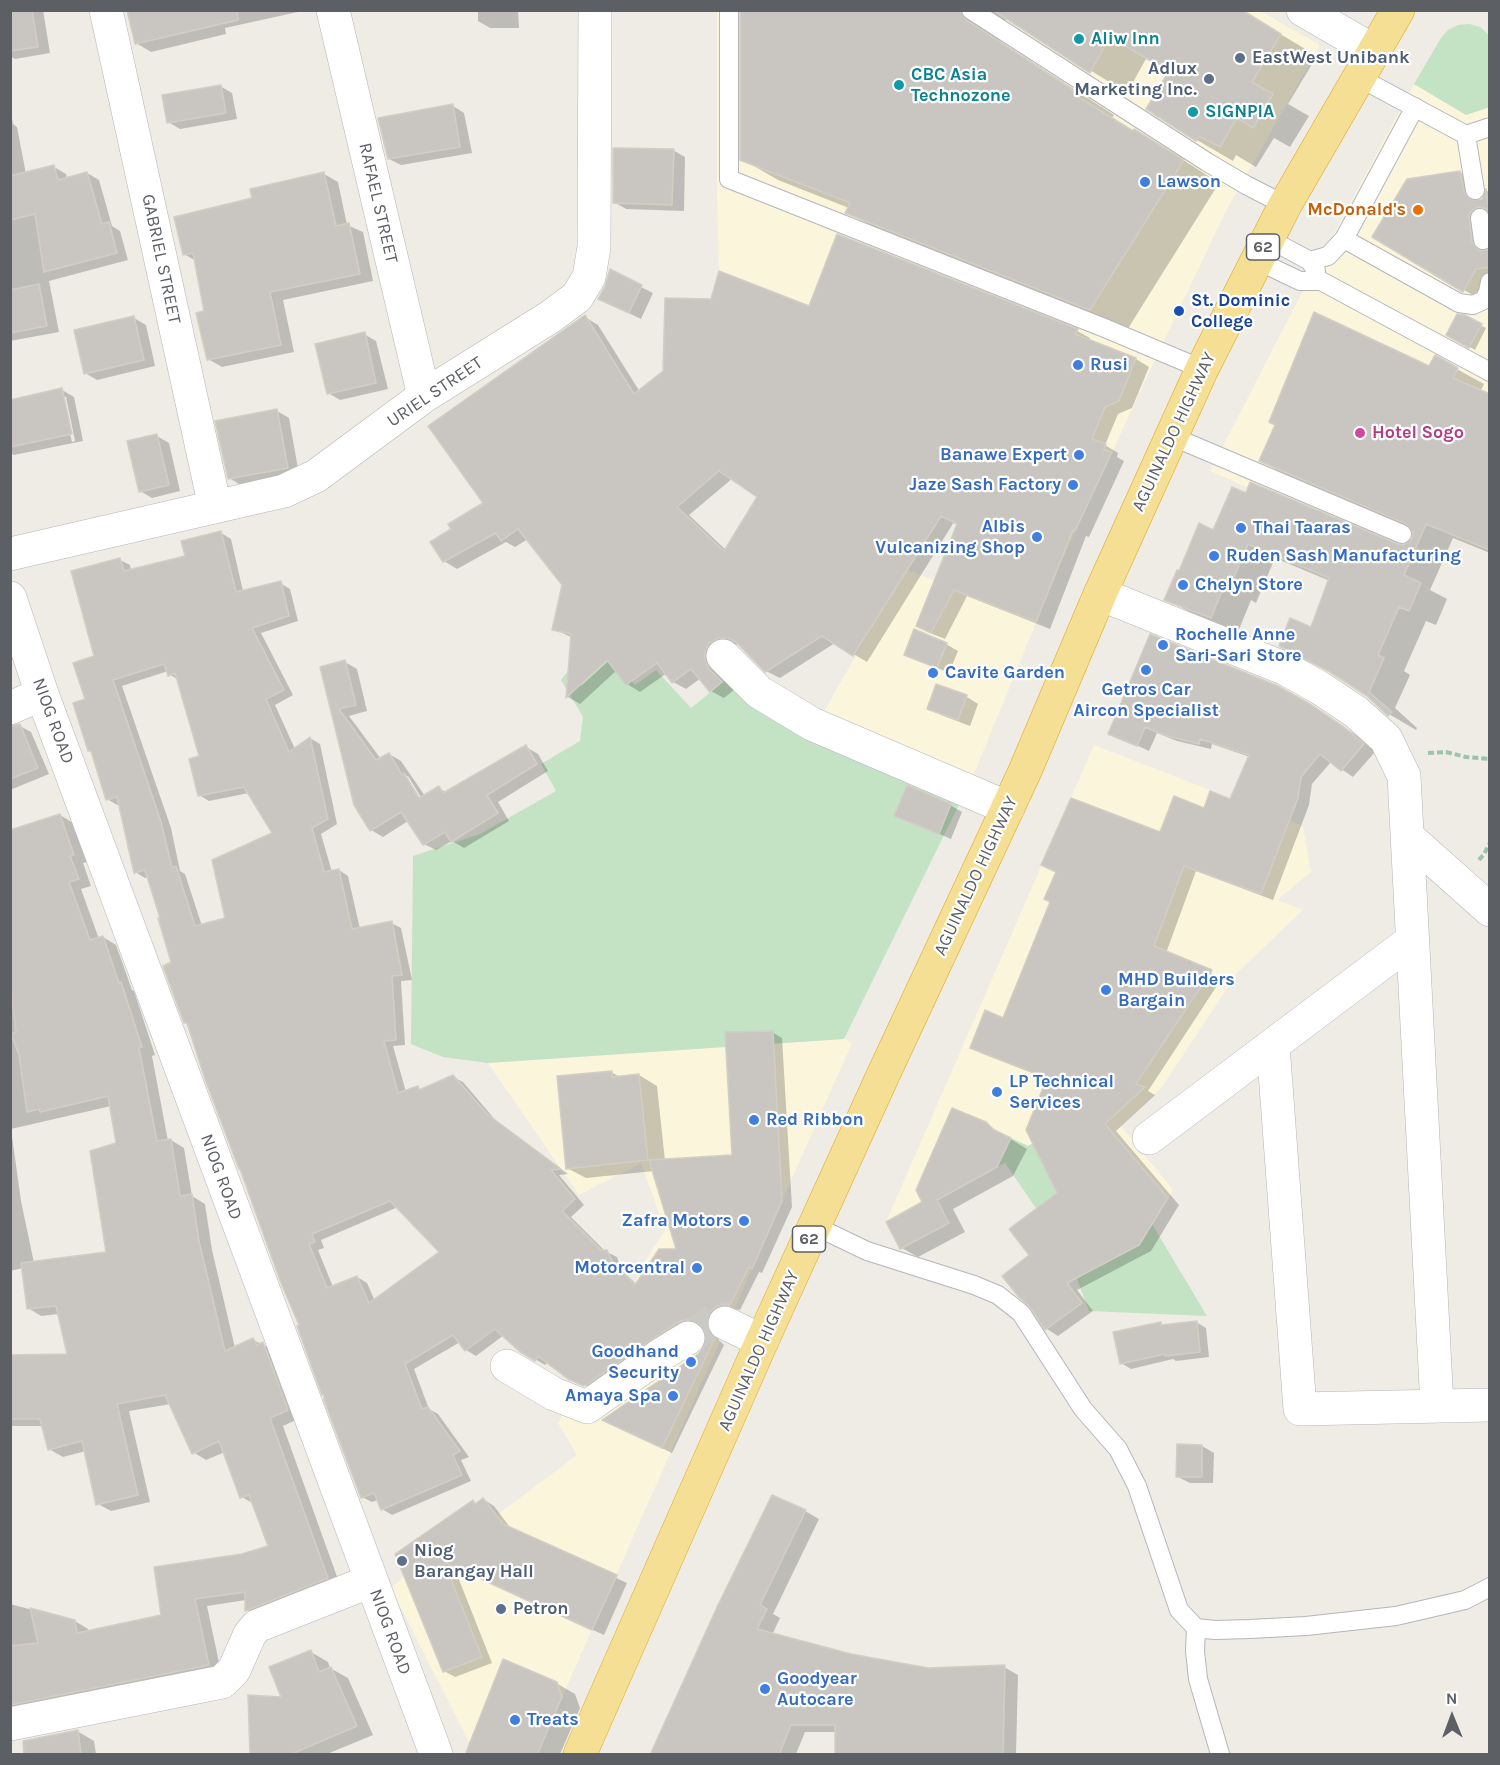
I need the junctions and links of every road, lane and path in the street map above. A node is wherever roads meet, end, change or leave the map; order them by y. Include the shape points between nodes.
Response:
1 (106, 10) edge
2 (333, 10) edge
3 (595, 10) edge
4 (729, 10) edge
5 (971, 10) edge
6 (1303, 10) edge
7 (1398, 10) edge
8 (1366, 64) junction
9 (1415, 107) junction
10 (1490, 127) edge
11 (1466, 135) junction
12 (1475, 190) dead end
13 (1285, 204) junction
14 (1480, 218) dead end
15 (1344, 239) junction
16 (1483, 240) dead end
17 (1262, 249) junction
18 (1310, 261) junction
19 (1489, 276) edge
20 (1322, 281) junction
21 (1202, 369) junction
22 (1490, 372) edge
23 (424, 396) junction
24 (1171, 436) junction
25 (215, 507) junction
26 (1402, 534) dead end
27 (10, 554) edge
28 (1100, 594) junction
29 (10, 598) edge
30 (723, 656) dead end
31 (42, 694) junction
32 (10, 708) edge
33 (1395, 757) junction
34 (1490, 759) edge
35 (1008, 808) junction
36 (1407, 836) junction
37 (1490, 910) edge
38 (1411, 941) junction
39 (1273, 1045) junction
40 (1149, 1138) dead end
41 (815, 1226) junction
42 (725, 1323) tunnel mouth
43 (688, 1338) tunnel mouth
44 (762, 1341) junction
45 (507, 1366) dead end
46 (1490, 1405) edge
47 (1437, 1406) junction
48 (371, 1581) junction
49 (1490, 1587) edge
50 (1196, 1628) junction
51 (10, 1724) edge
52 (436, 1755) edge
53 (580, 1755) edge
54 (1220, 1755) edge

1 - 25 street, GABRIEL STREET
2 - 23 street, RAFAEL STREET
3 - 23 street, URIEL STREET via 595,221 590,277 578,297
4 - 21 lane via 729,179
5 - 13 lane via 1198,156
6 - 8 street
7 - 8 highway, AGUINALDO HIGHWAY / 62
8 - 9 lane
8 - 13 highway, AGUINALDO HIGHWAY / 62
9 - 11 lane
9 - 15 lane
10 - 11 lane
11 - 12 lane
13 - 17 highway, AGUINALDO HIGHWAY / 62
14 - 16 lane
15 - 18 lane via 1328,256
15 - 19 lane via 1460,303 1473,305 1484,300
17 - 18 lane
17 - 20 lane via 1300,281
17 - 21 highway, AGUINALDO HIGHWAY / 62
18 - 20 lane
20 - 22 lane
21 - 24 highway, AGUINALDO HIGHWAY / 62
23 - 25 street, URIEL STREET via 316,476 284,491
24 - 26 lane
24 - 28 highway, AGUINALDO HIGHWAY / 62
25 - 27 street, URIEL STREET
28 - 33 street via 1286,669 1356,712 1386,739
28 - 35 highway, AGUINALDO HIGHWAY / 62
29 - 31 street, NIOG ROAD
30 - 35 street via 759,692 812,724
31 - 32 street
31 - 48 street, NIOG ROAD
33 - 34 path via 1446,752
33 - 36 street via 1404,776
35 - 41 highway, AGUINALDO HIGHWAY / 62
36 - 37 street
36 - 38 street
38 - 39 street
38 - 47 street
39 - 40 street
39 - 47 street via 1300,1409
41 - 44 highway, AGUINALDO HIGHWAY / 62
41 - 50 lane via 867,1251 974,1284 998,1295 1021,1313 1083,1409 1118,1449 1137,1486 1179,1610
42 - 44 street
43 - 45 street via 586,1407 554,1394
44 - 53 highway, AGUINALDO HIGHWAY / 62
46 - 47 street
48 - 51 street via 257,1626 234,1670 222,1682
48 - 52 street, NIOG ROAD
49 - 50 lane via 1465,1600 1396,1616 1306,1626
50 - 54 lane via 1198,1679

